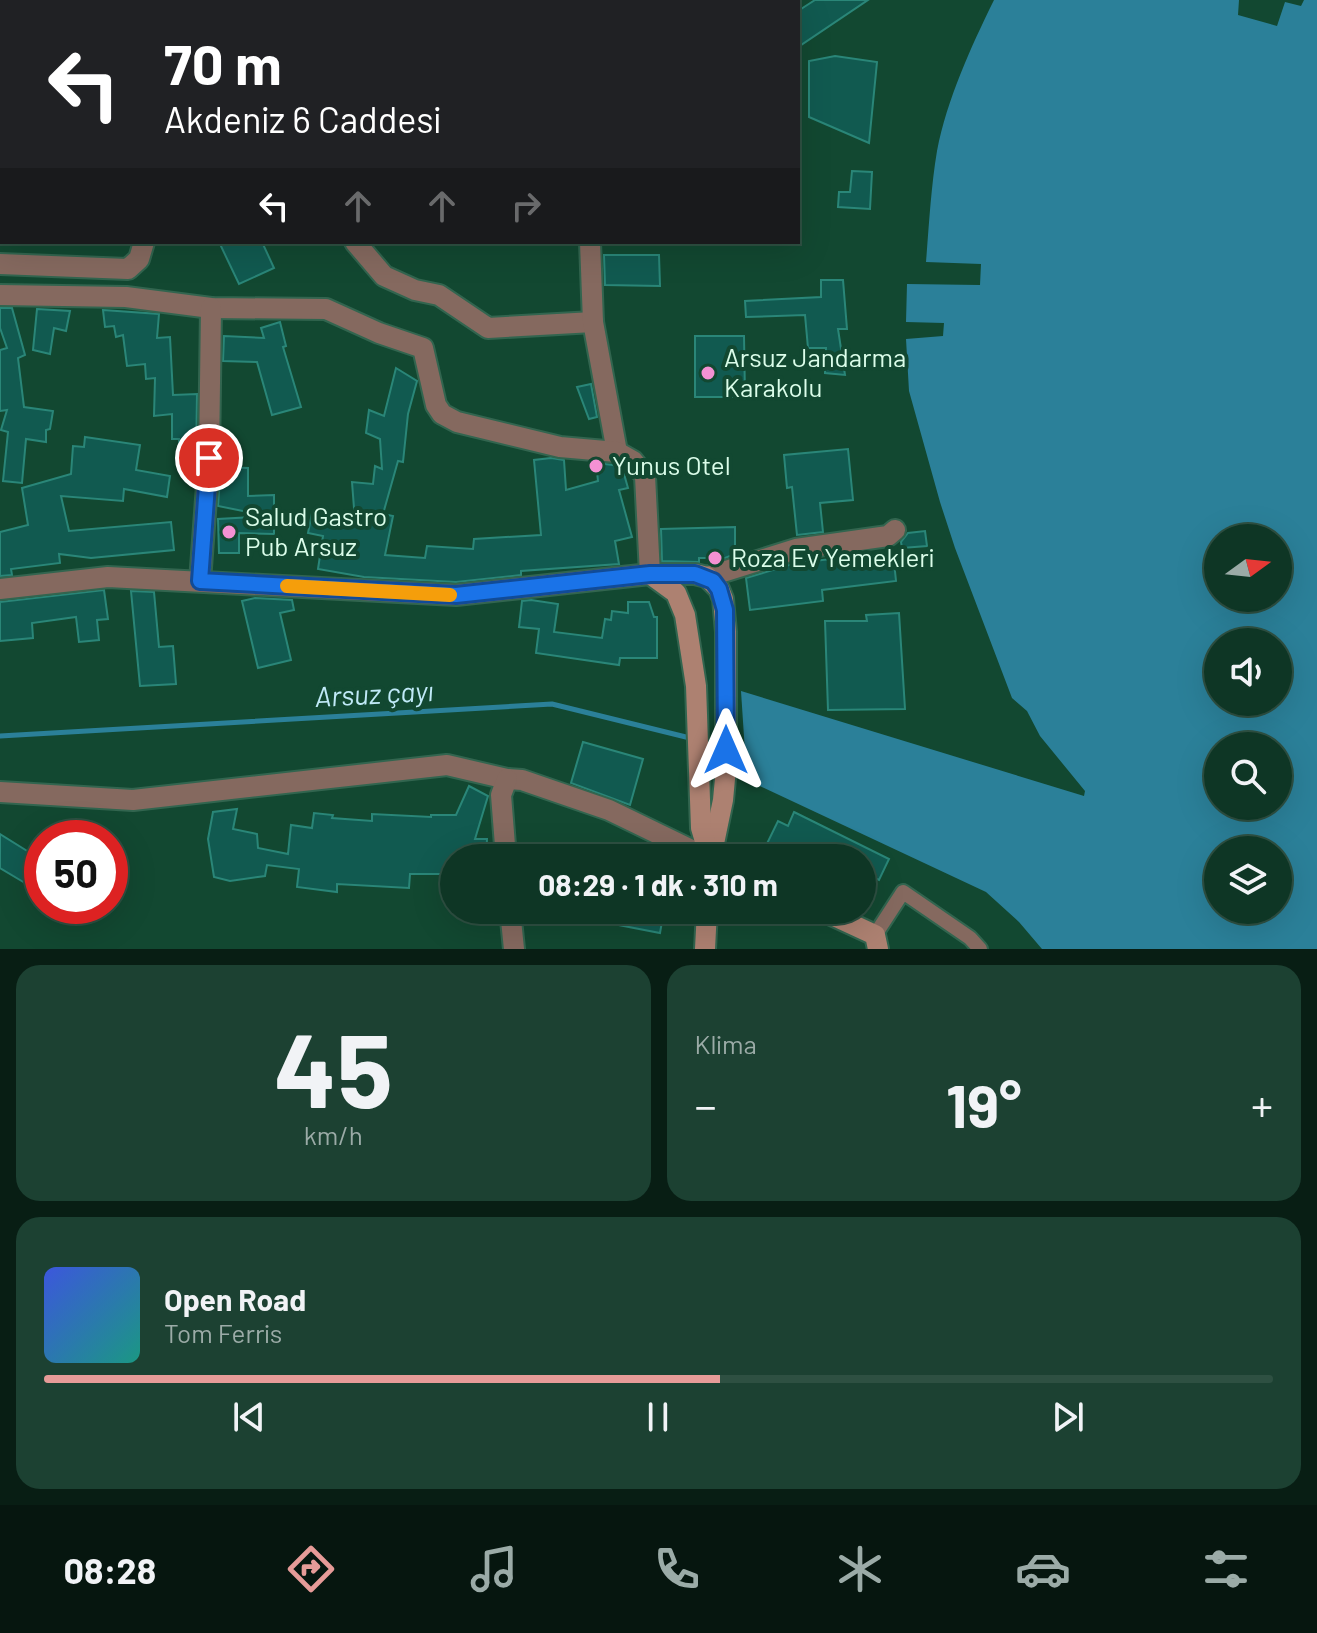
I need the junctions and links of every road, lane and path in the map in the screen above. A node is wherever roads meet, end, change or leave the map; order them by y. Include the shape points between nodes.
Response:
1 (143, 244) edge
2 (357, 244) edge
3 (590, 244) edge
4 (0, 264) edge
5 (0, 295) edge
6 (211, 308) junction
7 (593, 322) junction
8 (617, 452) junction
9 (895, 530) dead end
10 (650, 574) junction
11 (707, 577) junction
12 (200, 581) junction
13 (0, 589) edge
14 (507, 779) junction
15 (0, 792) edge
16 (505, 844) edge
17 (681, 844) edge
18 (706, 844) edge
19 (713, 844) edge
20 (511, 924) edge
21 (706, 924) edge
22 (846, 924) edge
23 (877, 942) edge
24 (514, 949) edge
25 (705, 949) edge
26 (980, 949) edge

1 - 4 street via 139,259 128,269
2 - 7 street via 384,276 439,295 488,328
3 - 7 street
5 - 6 street via 126,297
6 - 8 street via 326,309 423,348 436,405 457,422 560,447
6 - 12 street via 209,458
7 - 8 street
8 - 10 street via 645,476
9 - 11 street via 847,544 796,549
10 - 11 main road
10 - 12 street via 456,595
10 - 18 main road via 682,602 693,658 699,808
11 - 19 main road via 723,599 726,658 725,786
12 - 13 street via 108,577
14 - 15 street via 447,765 133,800
14 - 16 street via 501,795
14 - 17 street via 609,810
20 - 24 street
21 - 25 main road
22 - 23 main road
23 - 26 street via 903,892

